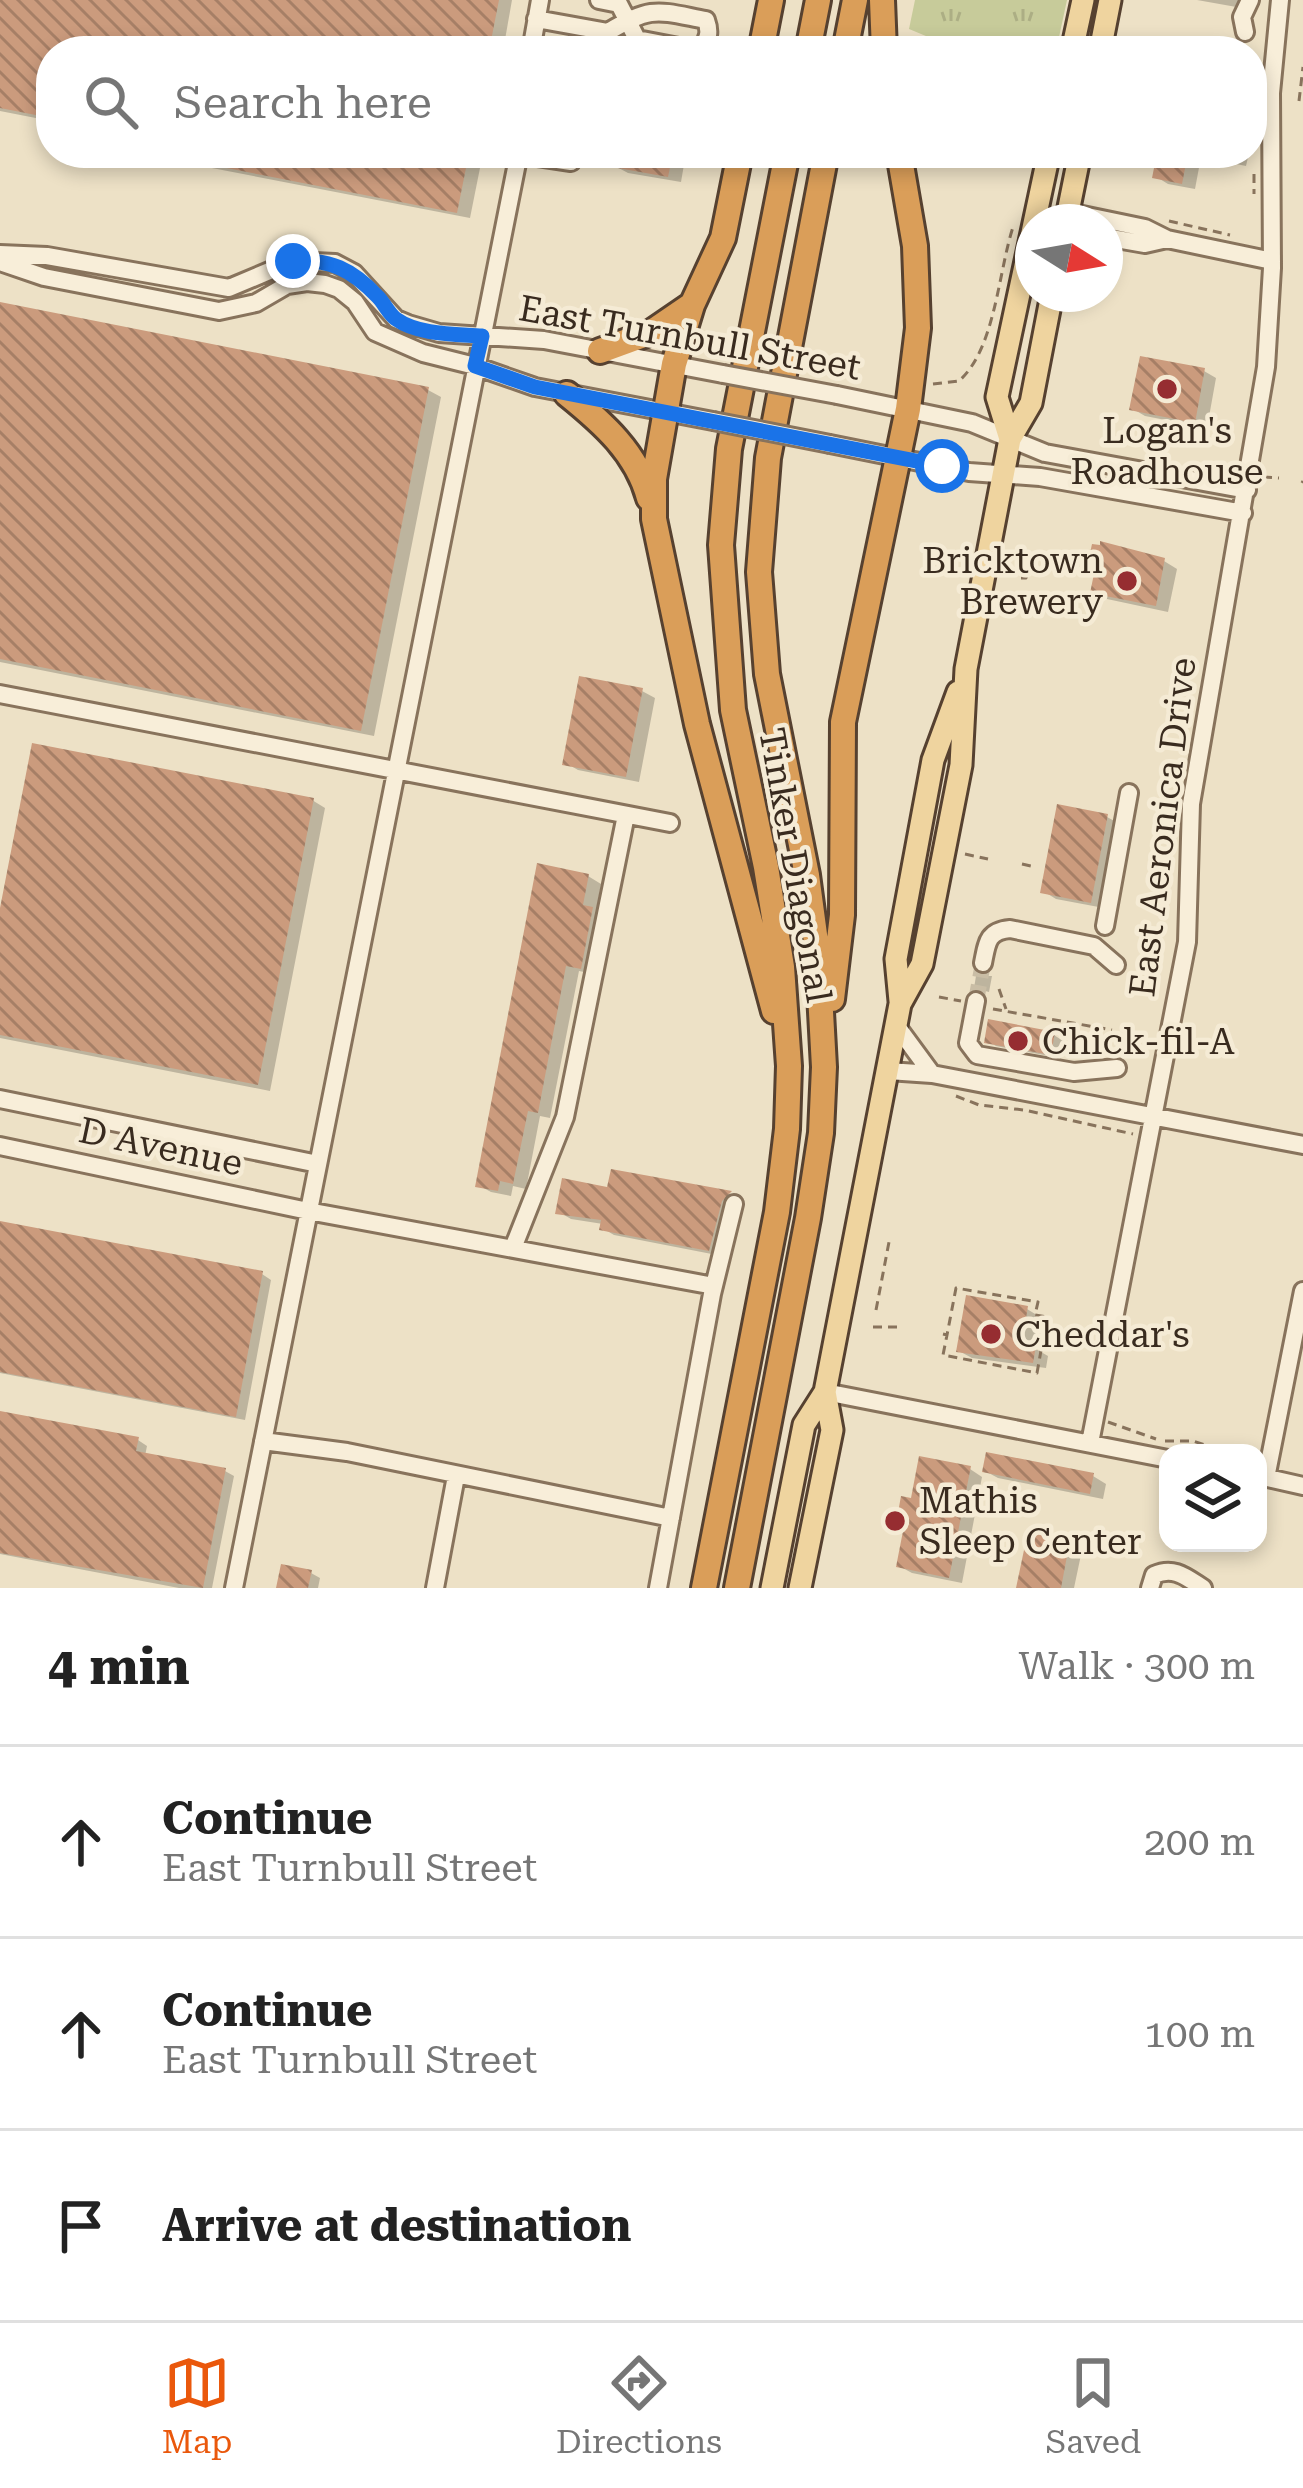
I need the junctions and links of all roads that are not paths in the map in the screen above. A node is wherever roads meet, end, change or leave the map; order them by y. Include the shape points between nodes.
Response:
1 (540, 0) edge
2 (599, 0) edge
3 (771, 0) edge
4 (818, 0) edge
5 (855, 0) edge
6 (882, 0) edge
7 (1083, 0) edge
8 (1110, 0) edge
9 (1250, 0) edge
10 (1280, 0) edge
11 (536, 19) junction
12 (595, 31) junction
13 (1246, 32) dead end
14 (534, 36) edge
15 (594, 36) edge
16 (764, 36) edge
17 (811, 36) edge
18 (848, 36) edge
19 (883, 36) edge
20 (1075, 36) edge
21 (1103, 36) edge
22 (515, 168) edge
23 (737, 168) edge
24 (785, 168) edge
25 (823, 168) edge
26 (901, 168) edge
27 (1046, 168) edge
28 (1077, 168) edge
29 (1070, 204) edge
30 (1123, 224) edge
31 (1167, 239) junction
32 (1123, 240) edge
33 (0, 258) edge
34 (1272, 261) junction
35 (692, 304) junction
36 (1049, 312) edge
37 (482, 336) junction
38 (600, 351) junction
39 (674, 364) junction
40 (475, 366) junction
41 (568, 394) junction
42 (908, 409) junction
43 (664, 412) junction
44 (1010, 439) junction
45 (898, 458) junction
46 (1003, 474) junction
47 (1254, 484) junction
48 (1243, 513) junction
49 (655, 519) junction
50 (0, 694) edge
51 (397, 770) junction
52 (1129, 793) dead end
53 (626, 815) junction
54 (670, 824) dead end
55 (1105, 926) dead end
56 (983, 963) tunnel mouth
57 (1116, 965) dead end
58 (976, 1002) tunnel mouth
59 (898, 1014) junction
60 (789, 1066) junction
61 (824, 1067) junction
62 (1117, 1067) dead end
63 (888, 1071) junction
64 (932, 1074) junction
65 (0, 1100) edge
66 (1154, 1117) junction
67 (1303, 1145) edge
68 (0, 1146) edge
69 (318, 1164) junction
70 (734, 1204) dead end
71 (308, 1211) junction
72 (513, 1248) junction
73 (714, 1286) junction
74 (1303, 1291) edge
75 (825, 1392) junction
76 (262, 1441) junction
77 (1090, 1443) junction
78 (1267, 1454) edge
79 (1159, 1457) edge
80 (456, 1476) junction
81 (1267, 1478) edge
82 (1303, 1486) edge
83 (671, 1517) junction
84 (234, 1588) edge
85 (435, 1588) edge
86 (658, 1588) edge
87 (704, 1588) edge
88 (737, 1588) edge
89 (772, 1588) edge
90 (800, 1588) edge
91 (1150, 1588) edge
92 (1203, 1588) edge

1 - 11 street
2 - 12 street via 619,4 627,20
3 - 16 highway
4 - 17 highway
5 - 18 highway
6 - 19 highway
7 - 20 main road
8 - 21 main road
9 - 13 street
10 - 34 street, East Aeronica Drive via 1271,93
11 - 12 street
11 - 14 street
12 - 15 street
22 - 37 street
23 - 35 highway via 724,238
24 - 60 highway, Tinker Diagonal via 729,448 721,545 733,710 775,914
25 - 61 highway, Tinker Diagonal via 768,458 759,572 767,674 812,908
26 - 42 highway via 919,284
27 - 44 main road via 997,397
28 - 29 main road
30 - 31 street
31 - 32 street
31 - 34 street
33 - 37 street, East Turnbull Street via 47,256 229,288 293,261 335,263 396,319
33 - 40 street, East Turnbull Street via 44,277 219,311 287,285 325,284 355,302 375,332
34 - 47 street, East Aeronica Drive
35 - 38 highway via 652,332
35 - 39 highway
36 - 44 main road via 1031,403
37 - 38 street, East Turnbull Street
37 - 40 street
38 - 39 street, East Turnbull Street
39 - 42 street, East Turnbull Street, bridge
39 - 43 highway
40 - 41 street, East Turnbull Street
40 - 51 street
41 - 43 street, East Turnbull Street
41 - 49 highway via 604,423 643,475
42 - 44 street, East Turnbull Street
42 - 45 highway
43 - 45 street, East Turnbull Street, bridge
43 - 49 highway
44 - 46 main road
44 - 47 street, East Turnbull Street via 1045,453
45 - 46 street, East Turnbull Street
45 - 61 highway via 843,722 842,915
46 - 48 street, East Turnbull Street
46 - 59 main road via 966,669 933,760 896,959
47 - 48 street, East Aeronica Drive
48 - 66 street, East Aeronica Drive via 1191,804 1187,942
49 - 60 highway via 698,724
50 - 51 street
51 - 53 street
51 - 69 street
52 - 55 street
53 - 54 street
53 - 72 street via 565,1118
56 - 57 street via 989,937 1010,928 1094,946
58 - 62 street via 968,1042 977,1055 1074,1072
59 - 63 main road
59 - 64 street
60 - 87 highway, Tinker Diagonal via 777,1212
61 - 88 highway, Tinker Diagonal via 808,1219
63 - 64 street
63 - 75 main road
64 - 66 street
65 - 69 street
66 - 67 street
66 - 77 street, East Aeronica Drive
68 - 71 street, D Avenue
69 - 71 street
70 - 73 street
71 - 72 street, D Avenue
71 - 76 street
72 - 73 street, D Avenue
73 - 83 street
74 - 78 street
75 - 77 street
75 - 89 main road via 804,1425
75 - 90 main road via 832,1430
76 - 80 street
76 - 84 street
77 - 79 street
80 - 83 street
80 - 85 street
81 - 82 street
83 - 86 street
91 - 92 street via 1165,1570

